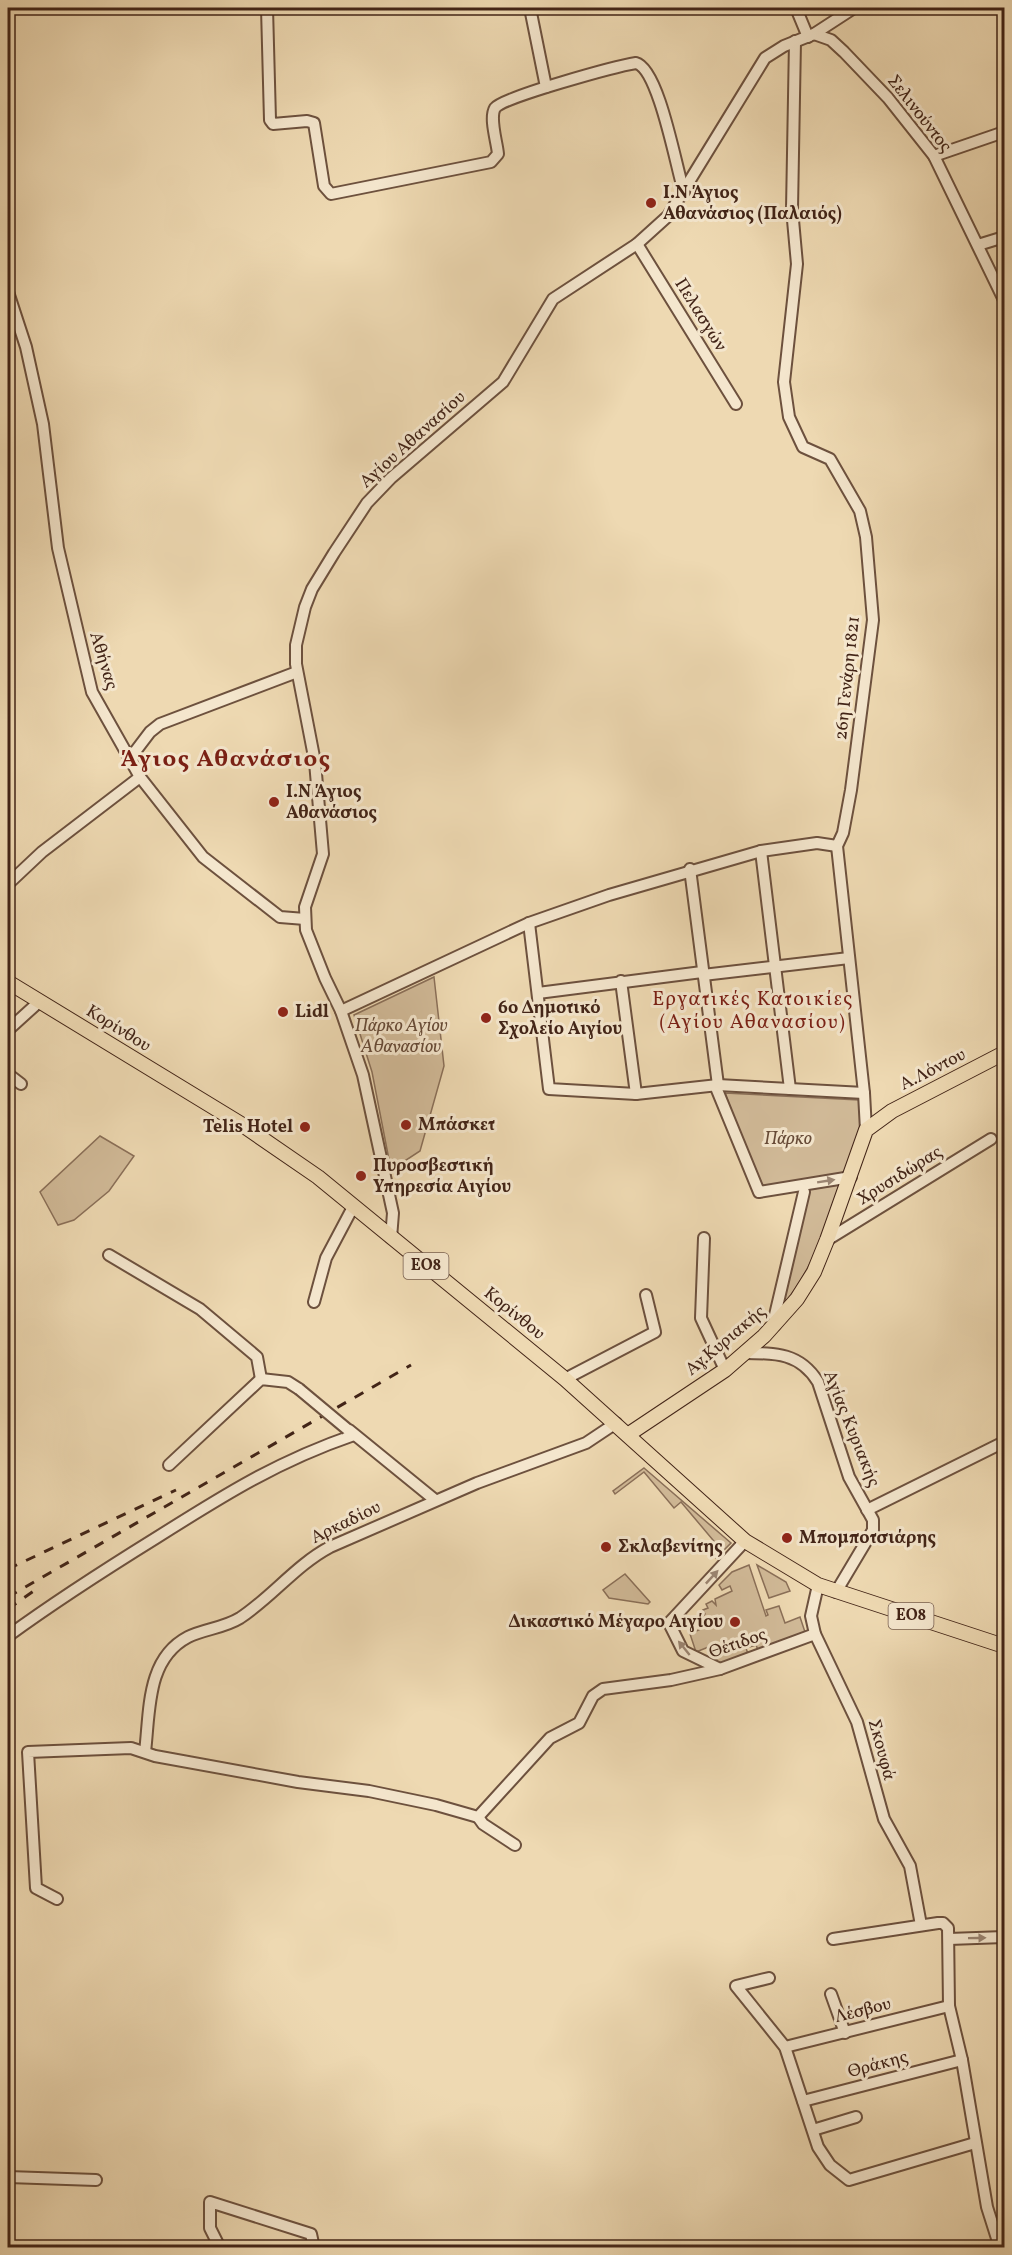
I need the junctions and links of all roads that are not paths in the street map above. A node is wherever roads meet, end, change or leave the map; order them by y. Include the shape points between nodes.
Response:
1 (267, 8) edge
2 (530, 8) edge
3 (796, 8) edge
4 (854, 8) edge
5 (811, 35) junction
6 (795, 41) junction
7 (546, 87) junction
8 (1005, 132) edge
9 (934, 156) junction
10 (684, 192) junction
11 (1005, 237) edge
12 (637, 244) junction
13 (978, 245) junction
14 (8, 292) edge
15 (1005, 300) edge
16 (736, 404) dead end
17 (297, 672) junction
18 (131, 757) junction
19 (140, 777) junction
20 (837, 846) junction
21 (761, 851) junction
22 (690, 869) junction
23 (8, 884) edge
24 (305, 919) junction
25 (529, 923) junction
26 (849, 958) junction
27 (774, 967) junction
28 (703, 973) junction
29 (621, 981) junction
30 (8, 982) edge
31 (538, 993) junction
32 (40, 1001) junction
33 (341, 1011) junction
34 (8, 1030) edge
35 (1005, 1053) edge
36 (8, 1074) edge
37 (21, 1084) dead end
38 (717, 1085) junction
39 (790, 1089) junction
40 (636, 1094) junction
41 (864, 1094) junction
42 (866, 1130) junction
43 (991, 1139) dead end
44 (852, 1177) junction
45 (804, 1192) dead end
46 (353, 1207) junction
47 (391, 1238) junction
48 (704, 1238) dead end
49 (827, 1240) junction
50 (109, 1255) dead end
51 (646, 1295) dead end
52 (314, 1302) dead end
53 (775, 1325) junction
54 (745, 1353) junction
55 (724, 1370) junction
56 (261, 1378) junction
57 (565, 1379) junction
58 (616, 1423) junction
59 (350, 1432) junction
60 (629, 1434) junction
61 (1005, 1442) edge
62 (169, 1465) dead end
63 (435, 1500) junction
64 (867, 1510) junction
65 (745, 1541) junction
66 (818, 1585) junction
67 (836, 1592) junction
68 (815, 1634) junction
69 (8, 1636) edge
70 (1005, 1646) edge
71 (720, 1669) junction
72 (145, 1752) junction
73 (478, 1817) junction
74 (515, 1845) dead end
75 (57, 1899) dead end
76 (921, 1925) junction
77 (1005, 1937) edge
78 (833, 1939) dead end
79 (949, 1939) junction
80 (769, 1977) dead end
81 (831, 1994) dead end
82 (949, 2006) junction
83 (845, 2032) junction
84 (785, 2047) junction
85 (962, 2060) junction
86 (803, 2101) junction
87 (856, 2117) dead end
88 (813, 2130) junction
89 (975, 2143) junction
90 (8, 2177) edge
91 (96, 2180) dead end
92 (220, 2247) edge
93 (315, 2247) edge
94 (1000, 2247) edge

1 - 7 street via 270,120 273,124 314,123 324,186 331,194 491,162 498,154 496,107
2 - 7 street
3 - 5 street
4 - 5 street, Αγίου Αθανασίου
5 - 6 street, Αγίου Αθανασίου
5 - 9 street, Σελινούντος via 831,40 844,52 888,98
6 - 10 street, Αγίου Αθανασίου via 772,52 757,67
6 - 20 street, 26η Γενάρη 1821 via 792,209 797,264 784,382 789,417 803,447 830,459 860,512 873,620 852,780
7 - 10 street via 633,63 642,65 660,99
8 - 9 street
9 - 13 street, Σελινούντος
10 - 12 street, Αγίου Αθανασίου via 657,227
11 - 13 street
12 - 16 street, Πελασγών
12 - 17 street, Αγίου Αθανασίου via 553,299 503,382 367,503 312,589 298,632
13 - 15 street, Σελινούντος
14 - 18 street, Αθήνας via 26,347 43,424 51,500 92,692
17 - 18 street via 160,724
17 - 24 street, Αγίου Αθανασίου via 315,762 323,854 308,895
18 - 19 street, Αθήνας
19 - 23 street via 42,852
19 - 24 street, Αθήνας via 203,857 220,872 280,917
20 - 21 street via 817,843
20 - 26 street, 26η Γενάρη 1821
21 - 22 street
21 - 27 street
22 - 25 street
22 - 28 street
24 - 33 street, Αγίου Αθανασίου via 308,940
25 - 31 street
25 - 33 street
26 - 27 street
26 - 41 street, 26η Γενάρη 1821
27 - 28 street
27 - 39 street
28 - 29 street
28 - 38 street
29 - 31 street
29 - 40 street
30 - 32 main road, Κορίνθου / ΕΟ8
31 - 40 street via 549,1089
32 - 34 street
32 - 46 main road, Κορίνθου / ΕΟ8 via 267,1141
33 - 47 street, Αγίου Αθανασίου via 363,1074 393,1214
35 - 42 main road, Α.Λόντου via 892,1111
36 - 37 street
38 - 39 street
38 - 40 street
38 -> 44 street via 759,1192
39 - 41 street
41 - 42 street, 26η Γενάρη 1821
42 - 44 main road, Αγ.Κυριακής
43 - 49 street, Χρυσιδώρας
44 - 49 main road, Αγ.Κυριακής
45 - 53 street
46 - 47 main road, Κορίνθου / ΕΟ8
46 - 52 street via 326,1258
47 - 57 main road, Κορίνθου / ΕΟ8
48 - 55 street via 701,1318
49 - 53 main road, Αγ.Κυριακής via 809,1281
50 - 56 street via 200,1309 257,1356
51 - 57 street via 655,1332
53 - 54 main road, Αγ.Κυριακής
54 - 55 main road, Αγ.Κυριακής
54 - 64 street, Αγίας Κυριακής via 787,1356 812,1373 849,1477
55 - 60 main road, Αγ.Κυριακής
56 - 59 street, bridge via 288,1382
56 - 62 street
57 - 58 main road, Κορίνθου / ΕΟ8
58 - 60 main road, Κορίνθου / ΕΟ8
58 - 63 street, Αρκαδίου via 586,1443
59 - 63 street
59 - 69 street via 287,1460 222,1496 92,1576
60 - 65 main road, Κορίνθου / ΕΟ8
61 - 64 street
63 - 72 street, Αρκαδίου via 315,1555 239,1618 176,1645 153,1678
64 - 67 street, Αγίας Κυριακής via 873,1530
65 - 66 main road, Κορίνθου / ΕΟ8
71 -> 65 street via 683,1651 669,1623
66 - 67 main road, Κορίνθου / ΕΟ8
66 - 68 street, Σκουφά via 811,1616
67 - 70 main road, Κορίνθου / ΕΟ8
68 - 71 street, Θέτιδος
68 - 76 street, Σκουφά via 859,1727 884,1819 910,1866
71 - 73 street, Θέτιδος via 597,1692 579,1723 550,1738
72 - 73 street via 298,1782 369,1791
72 - 75 street via 131,1748 28,1752 36,1888
73 - 74 street
76 - 78 street
76 - 79 street via 943,1923
79 -> 77 street
79 - 82 street
80 - 84 street via 736,1986
81 - 83 street
82 - 83 street, Λέσβου
82 - 85 street
83 - 84 street, Λέσβου
84 - 86 street
85 - 86 street, Θράκης
85 - 89 street
86 - 88 street
87 - 88 street
88 - 89 street via 830,2165 849,2180
89 - 94 street via 987,2207
90 - 91 street
92 - 93 street via 210,2228 210,2202 312,2234

